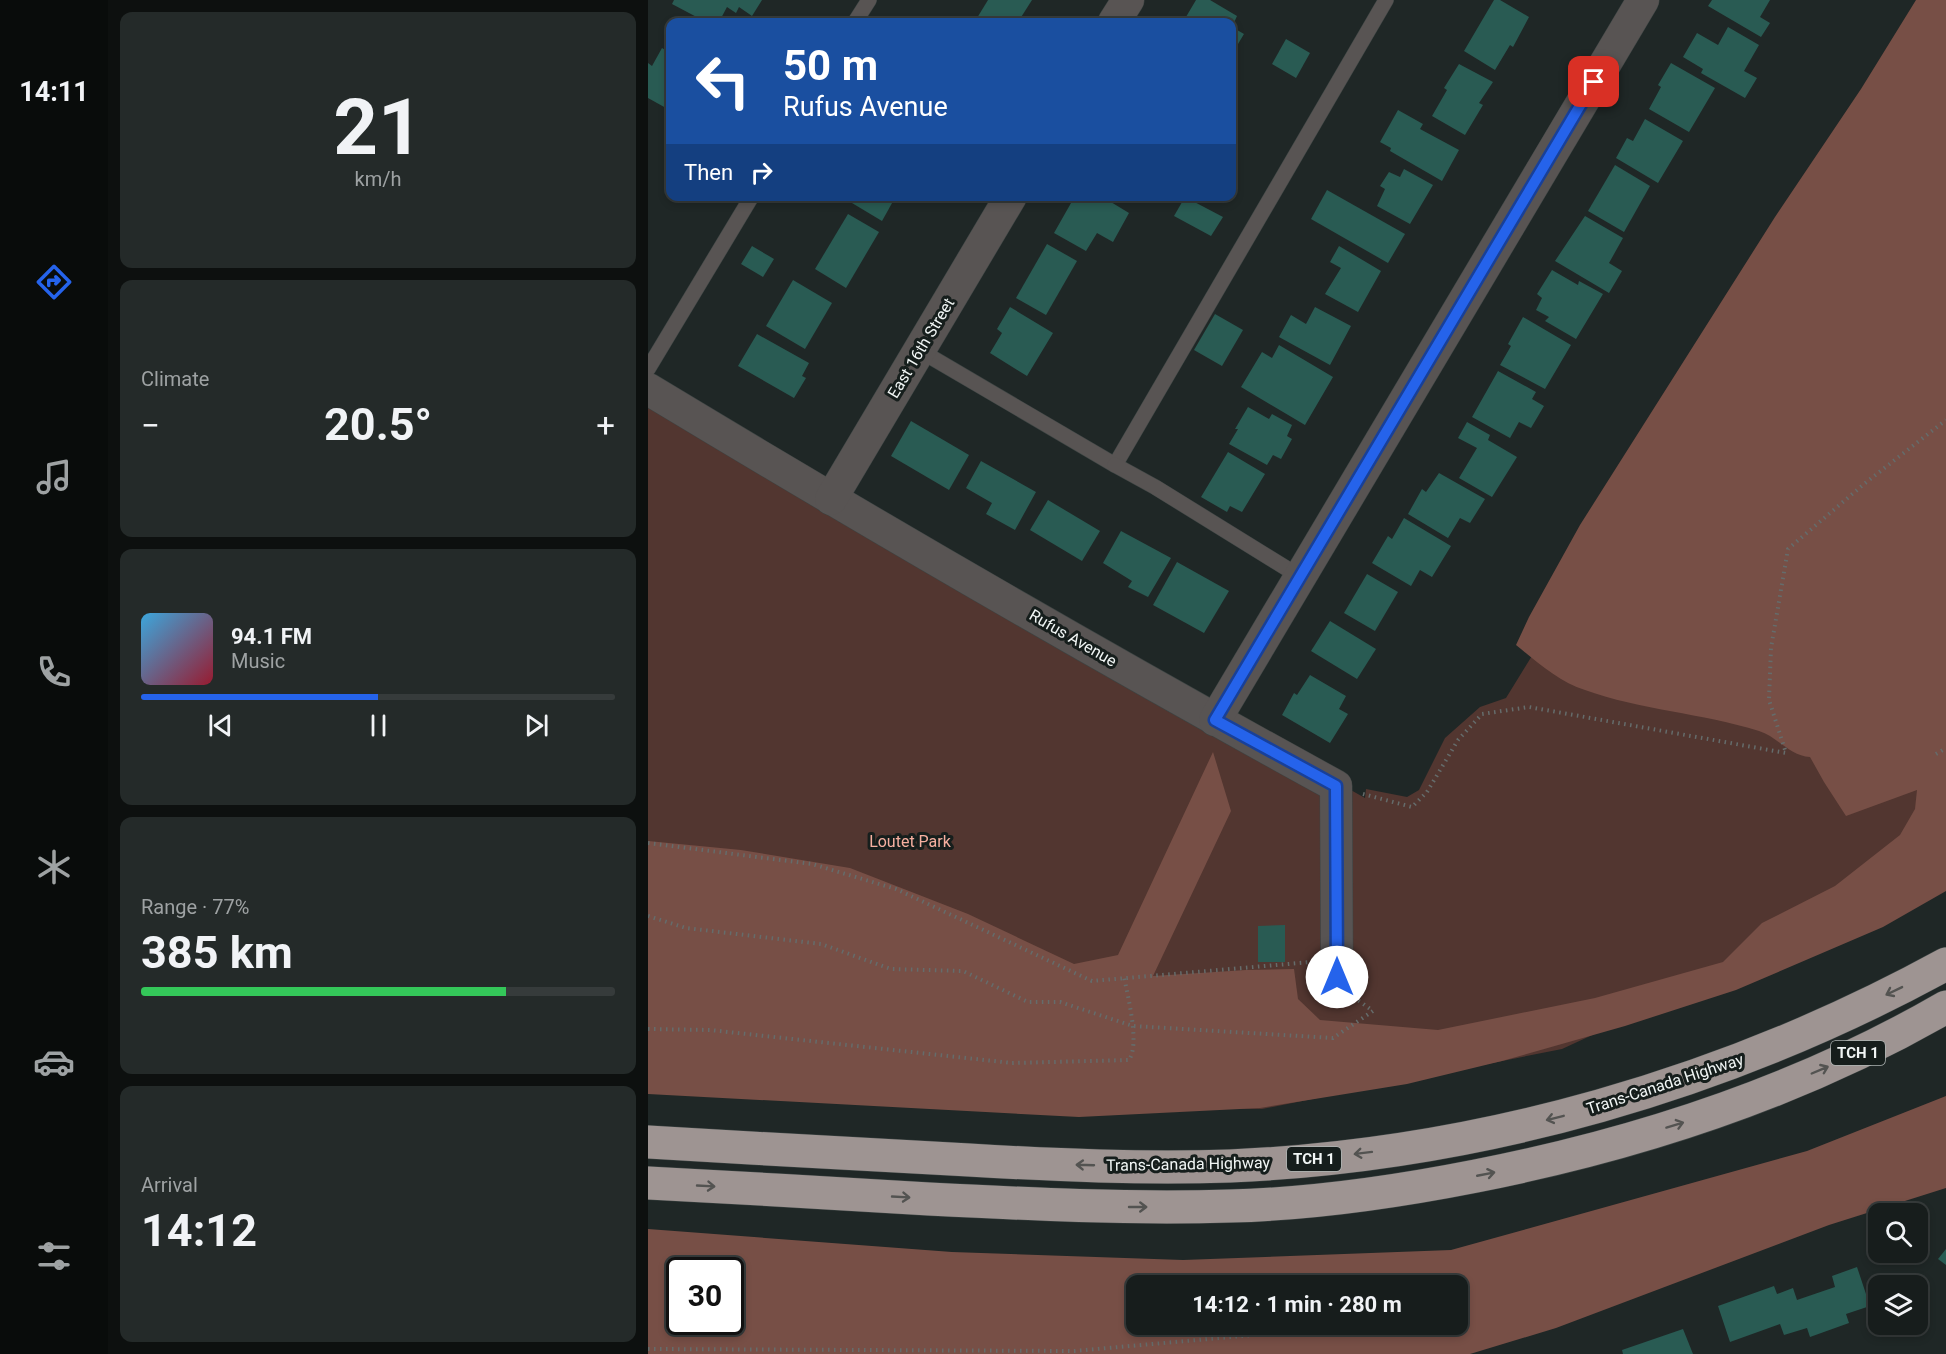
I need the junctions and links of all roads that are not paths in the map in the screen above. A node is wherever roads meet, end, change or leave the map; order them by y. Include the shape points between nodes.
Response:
1 (868, 0) edge
2 (1128, 0) edge
3 (1386, 0) edge
4 (1643, 0) edge
5 (857, 18) edge
6 (1117, 18) edge
7 (749, 201) edge
8 (1008, 201) edge
9 (920, 350) junction
10 (648, 369) edge
11 (648, 389) edge
12 (1115, 465) junction
13 (831, 499) junction
14 (1299, 576) junction
15 (1215, 720) junction
16 (1946, 964) edge
17 (1337, 977) road end
18 (1946, 1007) edge
19 (648, 1142) edge
20 (648, 1183) edge

1 - 5 lane
2 - 6 street
3 - 12 lane
4 - 14 street
7 - 10 lane
8 - 9 street, East 16th Street
9 - 12 lane
9 - 13 street, East 16th Street
11 - 13 street, Rufus Avenue
12 - 14 lane
13 - 15 street, Rufus Avenue
14 - 15 street
15 - 17 street, Rufus Avenue via 1336,786
16 -> 19 highway, Trans-Canada Highway / TCH 1 via 1831,1022 1671,1085 1597,1108 1421,1146 1231,1166 1138,1167
20 -> 18 highway, TCH 1 via 1137,1208 1331,1199 1525,1166 1683,1123 1848,1058

